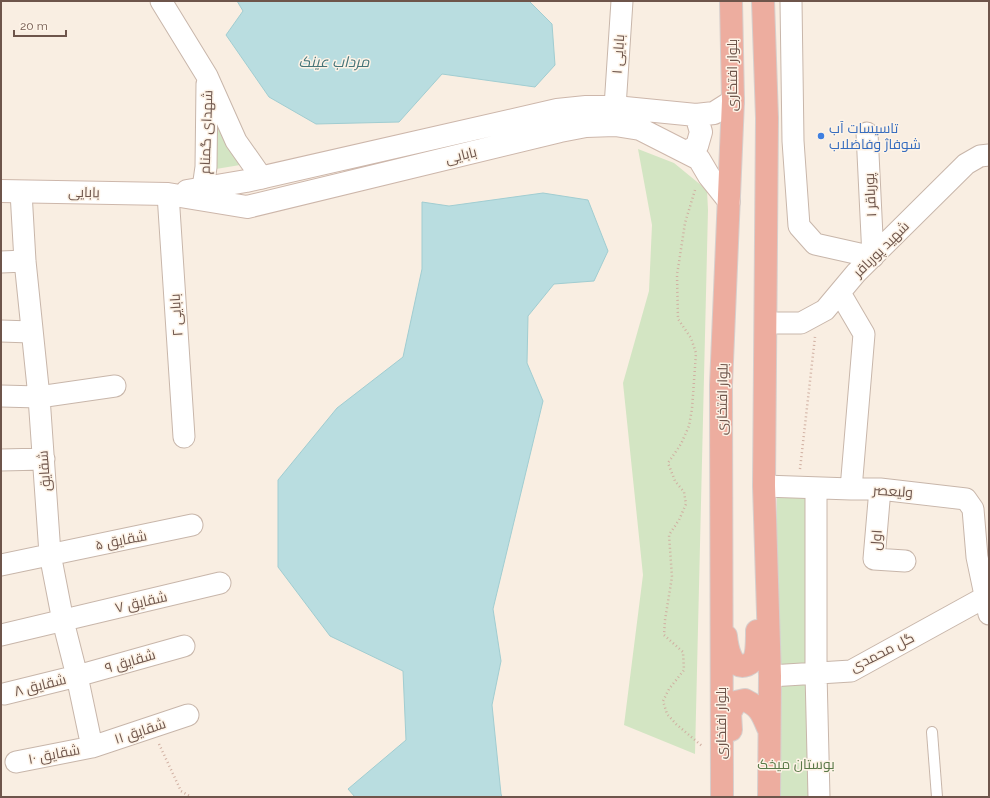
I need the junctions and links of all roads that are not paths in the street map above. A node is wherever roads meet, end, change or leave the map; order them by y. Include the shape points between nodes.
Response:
1 (161, 1) edge
2 (622, 1) edge
3 (731, 1) edge
4 (763, 1) edge
5 (791, 1) edge
6 (207, 76) junction
7 (733, 101) junction
8 (615, 107) junction
9 (696, 115) junction
10 (867, 133) dead end
11 (989, 155) edge
12 (694, 158) junction
13 (262, 178) junction
14 (203, 188) junction
15 (11, 191) edge
16 (168, 194) junction
17 (729, 201) junction
18 (873, 257) junction
19 (1, 262) edge
20 (25, 262) junction
21 (840, 293) junction
22 (766, 323) junction
23 (1, 331) edge
24 (31, 332) junction
25 (115, 386) dead end
26 (1, 396) edge
27 (39, 397) junction
28 (184, 437) dead end
29 (44, 459) junction
30 (1, 460) edge
31 (764, 486) junction
32 (816, 488) junction
33 (880, 489) junction
34 (851, 490) junction
35 (192, 525) dead end
36 (982, 537) edge
37 (50, 554) junction
38 (906, 561) dead end
39 (1, 565) edge
40 (766, 578) junction
41 (220, 584) dead end
42 (988, 601) edge
43 (722, 611) junction
44 (63, 621) junction
45 (1, 635) edge
46 (184, 646) dead end
47 (816, 673) junction
48 (77, 676) junction
49 (770, 676) junction
50 (4, 694) dead end
51 (188, 715) dead end
52 (768, 730) junction
53 (932, 732) dead end
54 (92, 747) junction
55 (16, 762) dead end
56 (722, 797) edge
57 (728, 797) edge
58 (769, 797) edge
59 (819, 797) edge
60 (937, 797) edge

1 - 6 street, شهدای گمنام
2 - 8 street, بابایی ۱
3 - 7 highway, بلوار افتخاری
4 - 22 highway via 767,118
5 - 18 street via 793,141 799,226 815,244
6 - 13 street, شهدای گمنام via 236,141
6 - 14 street, شهدای گمنام via 206,167
7 - 9 main road, بابایی via 714,113
7 - 17 highway, بلوار افتخاری
8 - 9 main road, بابایی
8 - 13 main road, بابایی via 557,110
9 - 12 main road via 701,132
10 - 18 street, پورباقر ۱
11 - 18 street, شهید پورباقر via 980,156 966,164
12 - 16 main road, بابایی via 640,129 615,125 586,126 247,207
12 - 17 main road
13 - 14 main road, بابایی
14 - 16 main road, بابایی
15 - 16 main road, بابایی
15 - 20 street, شقایق
16 - 28 street, بابایی ۲
17 - 43 highway, بلوار افتخاری via 721,385
18 - 21 street, شهید پورباقر
19 - 20 street
20 - 24 street, شقایق
21 - 22 street, شهید پورباقر via 825,310 801,323
21 - 34 street via 864,334
22 - 31 highway
23 - 24 street
24 - 27 street, شقایق
25 - 27 street
26 - 27 street
27 - 29 street, شقایق
29 - 30 street
29 - 37 street, شقایق
31 - 32 street, ولیعصر
31 - 40 highway
32 - 34 street, ولیعصر
32 - 47 street
33 - 34 street, ولیعصر
33 - 36 street, ولیعصر via 966,499 973,509
33 - 38 street, اول via 874,559
35 - 37 street, شقایق ۵
36 - 42 street, ولیعصر via 977,557
37 - 39 street, شقایق ۵
37 - 44 street, شقایق
40 - 43 highway via 758,617 754,659 747,665 735,663 730,656
40 - 49 highway
41 - 44 street, شقایق ۷
42 - 47 street, گل محمدی via 851,671
43 - 56 highway, بلوار افتخاری
44 - 45 street, شقایق ۷
44 - 48 street, شقایق
46 - 48 street, شقایق ۹
47 - 49 street, گل محمدی
47 - 59 street
48 - 50 street, شقایق ۸
48 - 54 street, شقایق
49 - 52 highway
51 - 54 street, شقایق ۱۱
52 - 57 highway via 763,714 757,706 745,700 736,702 730,713 732,784
52 - 58 highway
53 - 60 lane
54 - 55 street, شقایق ۱۰

